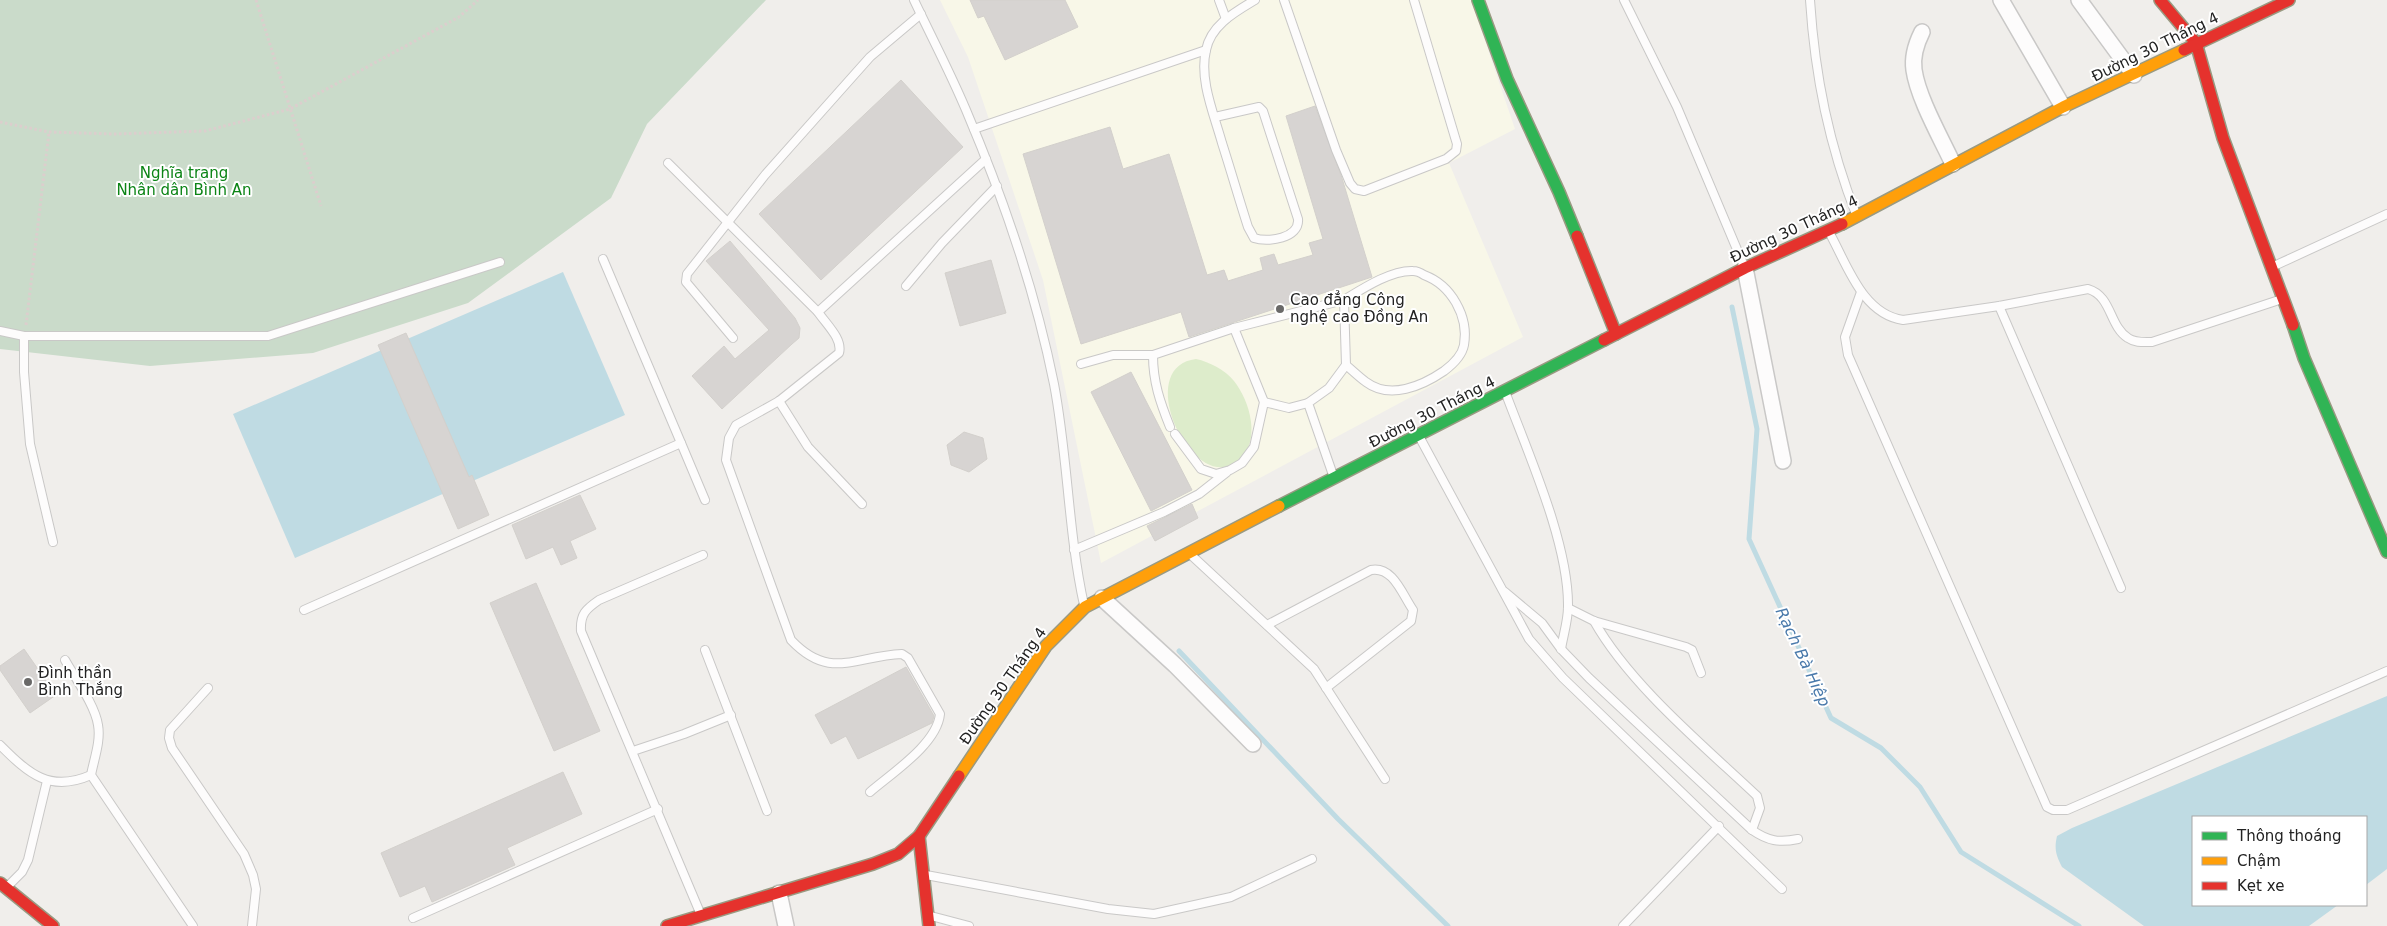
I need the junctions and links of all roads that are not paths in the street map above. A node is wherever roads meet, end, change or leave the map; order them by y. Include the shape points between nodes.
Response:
1 (914, 0) edge
2 (1219, 0) edge
3 (1255, 0) edge
4 (1284, 0) edge
5 (1414, 0) edge
6 (1478, 0) edge
7 (1624, 0) edge
8 (1810, 0) edge
9 (2001, 0) edge
10 (2079, 0) edge
11 (2160, 0) edge
12 (2289, 0) edge
13 (921, 14) junction
14 (1226, 19) junction
15 (1922, 32) dead end
16 (2196, 43) junction
17 (1206, 50) junction
18 (2134, 75) junction
19 (2063, 107) junction
20 (1215, 117) junction
21 (974, 129) junction
22 (986, 159) junction
23 (668, 163) dead end
24 (1953, 164) junction
25 (997, 186) junction
26 (2387, 214) edge
27 (1857, 217) junction
28 (728, 223) junction
29 (1828, 230) junction
30 (603, 259) dead end
31 (500, 262) dead end
32 (2272, 267) junction
33 (1745, 268) junction
34 (906, 286) dead end
35 (1861, 292) junction
36 (2282, 298) junction
37 (1344, 300) junction
38 (1999, 306) junction
39 (818, 312) junction
40 (1234, 328) junction
41 (0, 331) edge
42 (1616, 334) junction
43 (24, 336) junction
44 (733, 338) dead end
45 (1153, 355) junction
46 (1081, 364) dead end
47 (1346, 365) junction
48 (1505, 392) junction
49 (779, 401) junction
50 (1264, 402) junction
51 (1308, 403) junction
52 (1170, 426) dead end
53 (1175, 434) dead end
54 (1420, 436) junction
55 (680, 443) junction
56 (1783, 461) dead end
57 (1230, 470) junction
58 (1334, 477) junction
59 (705, 500) dead end
60 (862, 504) dead end
61 (53, 542) dead end
62 (1074, 550) junction
63 (2387, 552) edge
64 (1189, 553) junction
65 (703, 555) dead end
66 (2120, 588) dead end
67 (1502, 589) junction
68 (1102, 598) junction
69 (1085, 607) junction
70 (1568, 608) junction
71 (304, 610) dead end
72 (1594, 621) junction
73 (1266, 625) junction
74 (1561, 649) junction
75 (704, 650) dead end
76 (65, 660) dead end
77 (2387, 671) edge
78 (1701, 672) dead end
79 (208, 688) dead end
80 (1326, 688) junction
81 (731, 715) junction
82 (1252, 744) dead end
83 (0, 745) edge
84 (633, 752) junction
85 (91, 775) junction
86 (1385, 779) dead end
87 (46, 781) junction
88 (870, 792) dead end
89 (658, 809) junction
90 (767, 811) dead end
91 (1719, 826) junction
92 (1752, 830) junction
93 (919, 836) junction
94 (1798, 839) dead end
95 (1312, 859) dead end
96 (924, 875) junction
97 (3, 886) edge
98 (1782, 889) dead end
99 (779, 894) junction
100 (701, 915) junction
101 (413, 918) dead end
102 (929, 921) edge
103 (53, 926) edge
104 (193, 926) edge
105 (252, 926) edge
106 (667, 926) edge
107 (786, 926) edge
108 (969, 926) edge
109 (1623, 926) edge

1 - 13 lane
2 - 14 lane
3 - 14 lane
4 - 5 lane via 1336,150 1350,183 1355,189 1364,191 1446,159 1456,151 1453,129
6 - 42 street via 1507,79
7 - 33 lane via 1677,107
8 - 27 lane via 1818,76 1829,135 1840,175
9 - 19 street
10 - 18 street
11 - 16 street
12 - 16 street, Đường 30 Tháng 4
13 - 21 lane
13 - 28 lane via 870,58 765,175
14 - 17 lane via 1212,34
15 - 24 street via 1916,44 1914,69
16 - 18 street, Đường 30 Tháng 4
16 - 32 street via 2223,138
17 - 20 lane via 1207,92
17 - 21 lane
18 - 19 street, Đường 30 Tháng 4
19 - 24 street, Đường 30 Tháng 4
20 - 20 lane via 1251,107 1259,106 1263,111 1298,219 1299,226 1295,232 1271,240 1254,238
21 - 22 lane
22 - 25 lane
22 - 39 lane
23 - 28 lane
24 - 27 street, Đường 30 Tháng 4
25 - 34 lane
25 - 62 lane via 1036,310 1054,385
26 - 32 lane
27 - 29 street, Đường 30 Tháng 4
28 - 39 lane
28 - 44 lane via 684,278
29 - 33 street, Đường 30 Tháng 4
29 - 35 lane
30 - 55 lane
31 - 43 lane via 268,336
32 - 36 street
33 - 42 street, Đường 30 Tháng 4
33 - 56 street
35 - 38 lane via 1879,312 1902,320
35 - 77 lane via 1845,337 1848,355 2046,807 2067,810
36 - 38 lane via 2152,342 2128,339 2102,298 2088,289
36 - 63 street via 2304,358
37 - 40 lane
37 - 47 lane
37 - 47 lane via 1383,278 1414,271 1436,279 1454,299 1464,321 1464,346 1455,363 1413,389 1388,390 1368,384
38 - 66 lane
39 - 49 lane via 838,340 839,354
40 - 45 lane
40 - 50 lane
41 - 43 lane
42 - 48 street, Đường 30 Tháng 4
43 - 61 lane via 30,444
45 - 46 lane via 1113,355
45 - 52 lane via 1157,395
47 - 51 lane via 1329,388
48 - 54 street, Đường 30 Tháng 4
48 - 70 lane via 1558,542
49 - 60 lane via 808,447
49 - 88 lane via 736,425 729,438 726,460 791,640 803,653 832,665 902,654 908,658 940,714 939,724 930,740
50 - 51 lane via 1289,408
50 - 57 lane via 1254,447 1242,463
51 - 58 lane
53 - 57 lane via 1201,469 1216,474
54 - 58 street, Đường 30 Tháng 4
54 - 67 lane
55 - 59 lane
55 - 71 lane
57 - 62 lane via 1199,494
58 - 64 street, Đường 30 Tháng 4
62 - 69 lane
64 - 68 street, Đường 30 Tháng 4
64 - 73 lane
65 - 84 lane via 599,600 586,609 580,619 581,630
67 - 74 lane via 1542,623
67 - 91 lane via 1529,639 1563,678
68 - 69 street, Đường 30 Tháng 4
68 - 82 street via 1175,665
69 - 93 street, Đường 30 Tháng 4 via 1046,646
70 - 72 lane
70 - 74 lane
72 - 78 lane via 1686,647 1692,650
72 - 92 lane via 1605,641 1647,690 1757,796 1760,808
73 - 80 lane via 1314,669
73 - 80 lane via 1371,570 1380,568 1388,572 1413,610 1411,621
74 - 92 lane
75 - 81 lane
76 - 85 lane via 95,714 98,726
79 - 105 lane via 170,730 169,738 172,748 247,861 256,889
80 - 86 lane
81 - 84 lane
81 - 90 lane
83 - 87 lane
84 - 89 lane
85 - 87 lane via 65,783
85 - 104 lane
87 - 97 lane via 28,860 22,872
89 - 100 lane
89 - 101 lane
91 - 98 lane
91 - 109 lane
92 - 94 lane via 1775,842
93 - 96 street
93 - 99 street, Đường 30 Tháng 4 via 898,854
95 - 96 lane via 1231,897 1154,914 1108,909
96 - 102 street
97 - 103 street
99 - 100 street, Đường 30 Tháng 4
99 - 107 street
100 - 106 street, Đường 30 Tháng 4
102 - 108 lane

